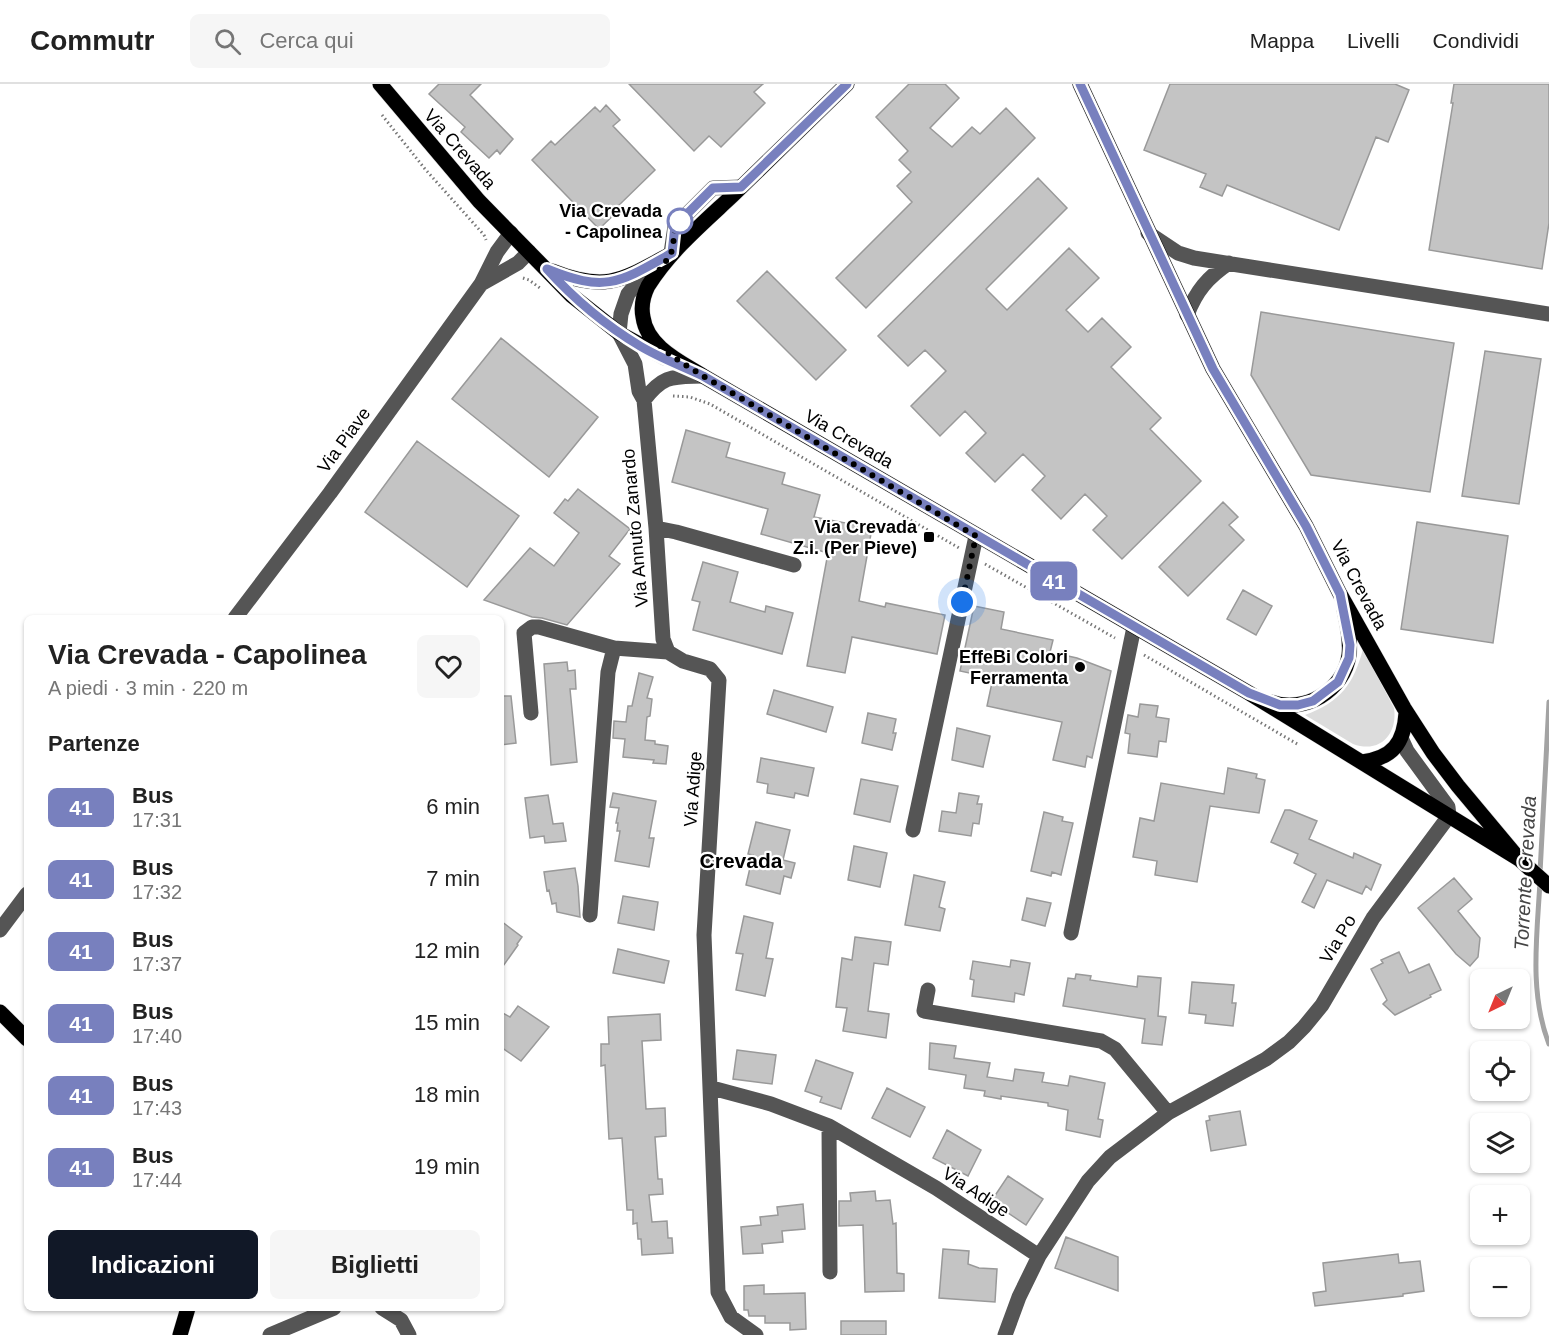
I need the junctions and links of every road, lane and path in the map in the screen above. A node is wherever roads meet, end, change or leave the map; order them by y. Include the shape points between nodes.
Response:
1 (380, 84) edge
2 (847, 84) edge
3 (1080, 84) edge
4 (382, 115) dead end
5 (479, 230) dead end
6 (1148, 233) junction
7 (510, 234) junction
8 (529, 252) junction
9 (672, 253) junction
10 (1229, 263) junction
11 (547, 269) junction
12 (481, 284) junction
13 (1549, 314) edge
14 (1187, 315) junction
15 (619, 333) junction
16 (703, 376) junction
17 (690, 397) dead end
18 (644, 399) junction
19 (656, 528) junction
20 (976, 536) junction
21 (972, 556) junction
22 (794, 565) dead end
23 (1340, 594) junction
24 (238, 615) edge
25 (1134, 627) junction
26 (1130, 647) junction
27 (614, 648) junction
28 (668, 652) junction
29 (1249, 693) junction
30 (531, 713) dead end
31 (1407, 713) junction
32 (1401, 738) junction
33 (1299, 744) dead end
34 (1362, 762) junction
35 (1449, 816) junction
36 (913, 830) dead end
37 (1519, 860) junction
38 (1549, 886) edge
39 (24, 898) edge
40 (590, 915) dead end
41 (0, 930) edge
42 (1071, 933) dead end
43 (928, 990) dead end
44 (0, 1012) edge
45 (24, 1036) edge
46 (712, 1088) junction
47 (1168, 1113) junction
48 (829, 1126) junction
49 (1038, 1256) junction
50 (830, 1272) dead end
51 (188, 1311) edge
52 (327, 1311) edge
53 (387, 1311) edge
54 (185, 1333) edge
55 (270, 1335) edge
56 (409, 1335) edge
57 (756, 1335) edge
58 (1005, 1335) edge

1 - 7 main road, Via Crevada
2 - 9 main road, Via Crevada
3 - 6 main road, Via Crevada
4 - 5 path
6 - 10 street via 1178,253
6 - 14 main road, Via Crevada
7 - 8 main road, Via Crevada
7 - 12 street, Via Piave
8 - 11 main road, Via Crevada
8 - 12 street, Via Piave via 518,263
9 - 11 main road, Via Crevada via 609,282 576,280
9 - 15 street, Via Crevada via 628,294
9 - 16 main road, Via Crevada via 647,289 642,302 643,319 648,332 667,354
10 - 13 street
10 - 14 street via 1201,286
11 - 15 main road, Via Crevada via 571,295
12 - 24 street, Via Piave
14 - 23 main road, Via Crevada via 1213,369 1306,526
15 - 16 main road, Via Crevada
15 - 18 street, Via Annuto Zanardo via 635,364
16 - 18 street via 663,380
16 - 20 main road, Via Crevada
17 - 21 path via 710,404
18 - 19 street, Via Annuto Zanardo
19 - 22 street
19 - 28 street, Via Annuto Zanardo via 663,639
20 - 21 street
20 - 25 main road, Via Crevada
21 - 26 path
21 - 36 street
23 - 29 main road via 1350,645 1349,658 1338,682 1313,701 1298,705 1280,705
23 - 31 main road, Via Crevada
25 - 26 street
25 - 29 main road, Via Crevada
26 - 33 path
26 - 42 street
27 - 28 street, Via Adige
27 - 30 street, Via Adige via 539,627 524,633
27 - 40 street via 608,672
28 - 46 street, Via Adige via 710,669 719,680 704,935
29 - 34 main road, Via Crevada
31 - 32 main road
31 - 37 main road, Via Crevada via 1458,786
32 - 34 main road via 1386,756
32 - 35 street via 1448,807
34 - 35 main road, Via Crevada
35 - 37 main road, Via Crevada
35 - 47 street, Via Po via 1373,918 1322,1005 1304,1027 1266,1059
37 - 38 main road, Via Crevada
39 - 41 street
43 - 47 street via 924,1011 1101,1041 1115,1049
44 - 45 main road
46 - 48 street, Via Adige via 771,1104
46 - 57 street, Via Adige via 718,1292 730,1317
47 - 49 street, Via Po via 1110,1157 1088,1181
48 - 49 street, Via Adige via 936,1188
48 - 50 street
49 - 58 street, Via Po
51 - 54 main road
52 - 55 street
53 - 56 street via 401,1320

